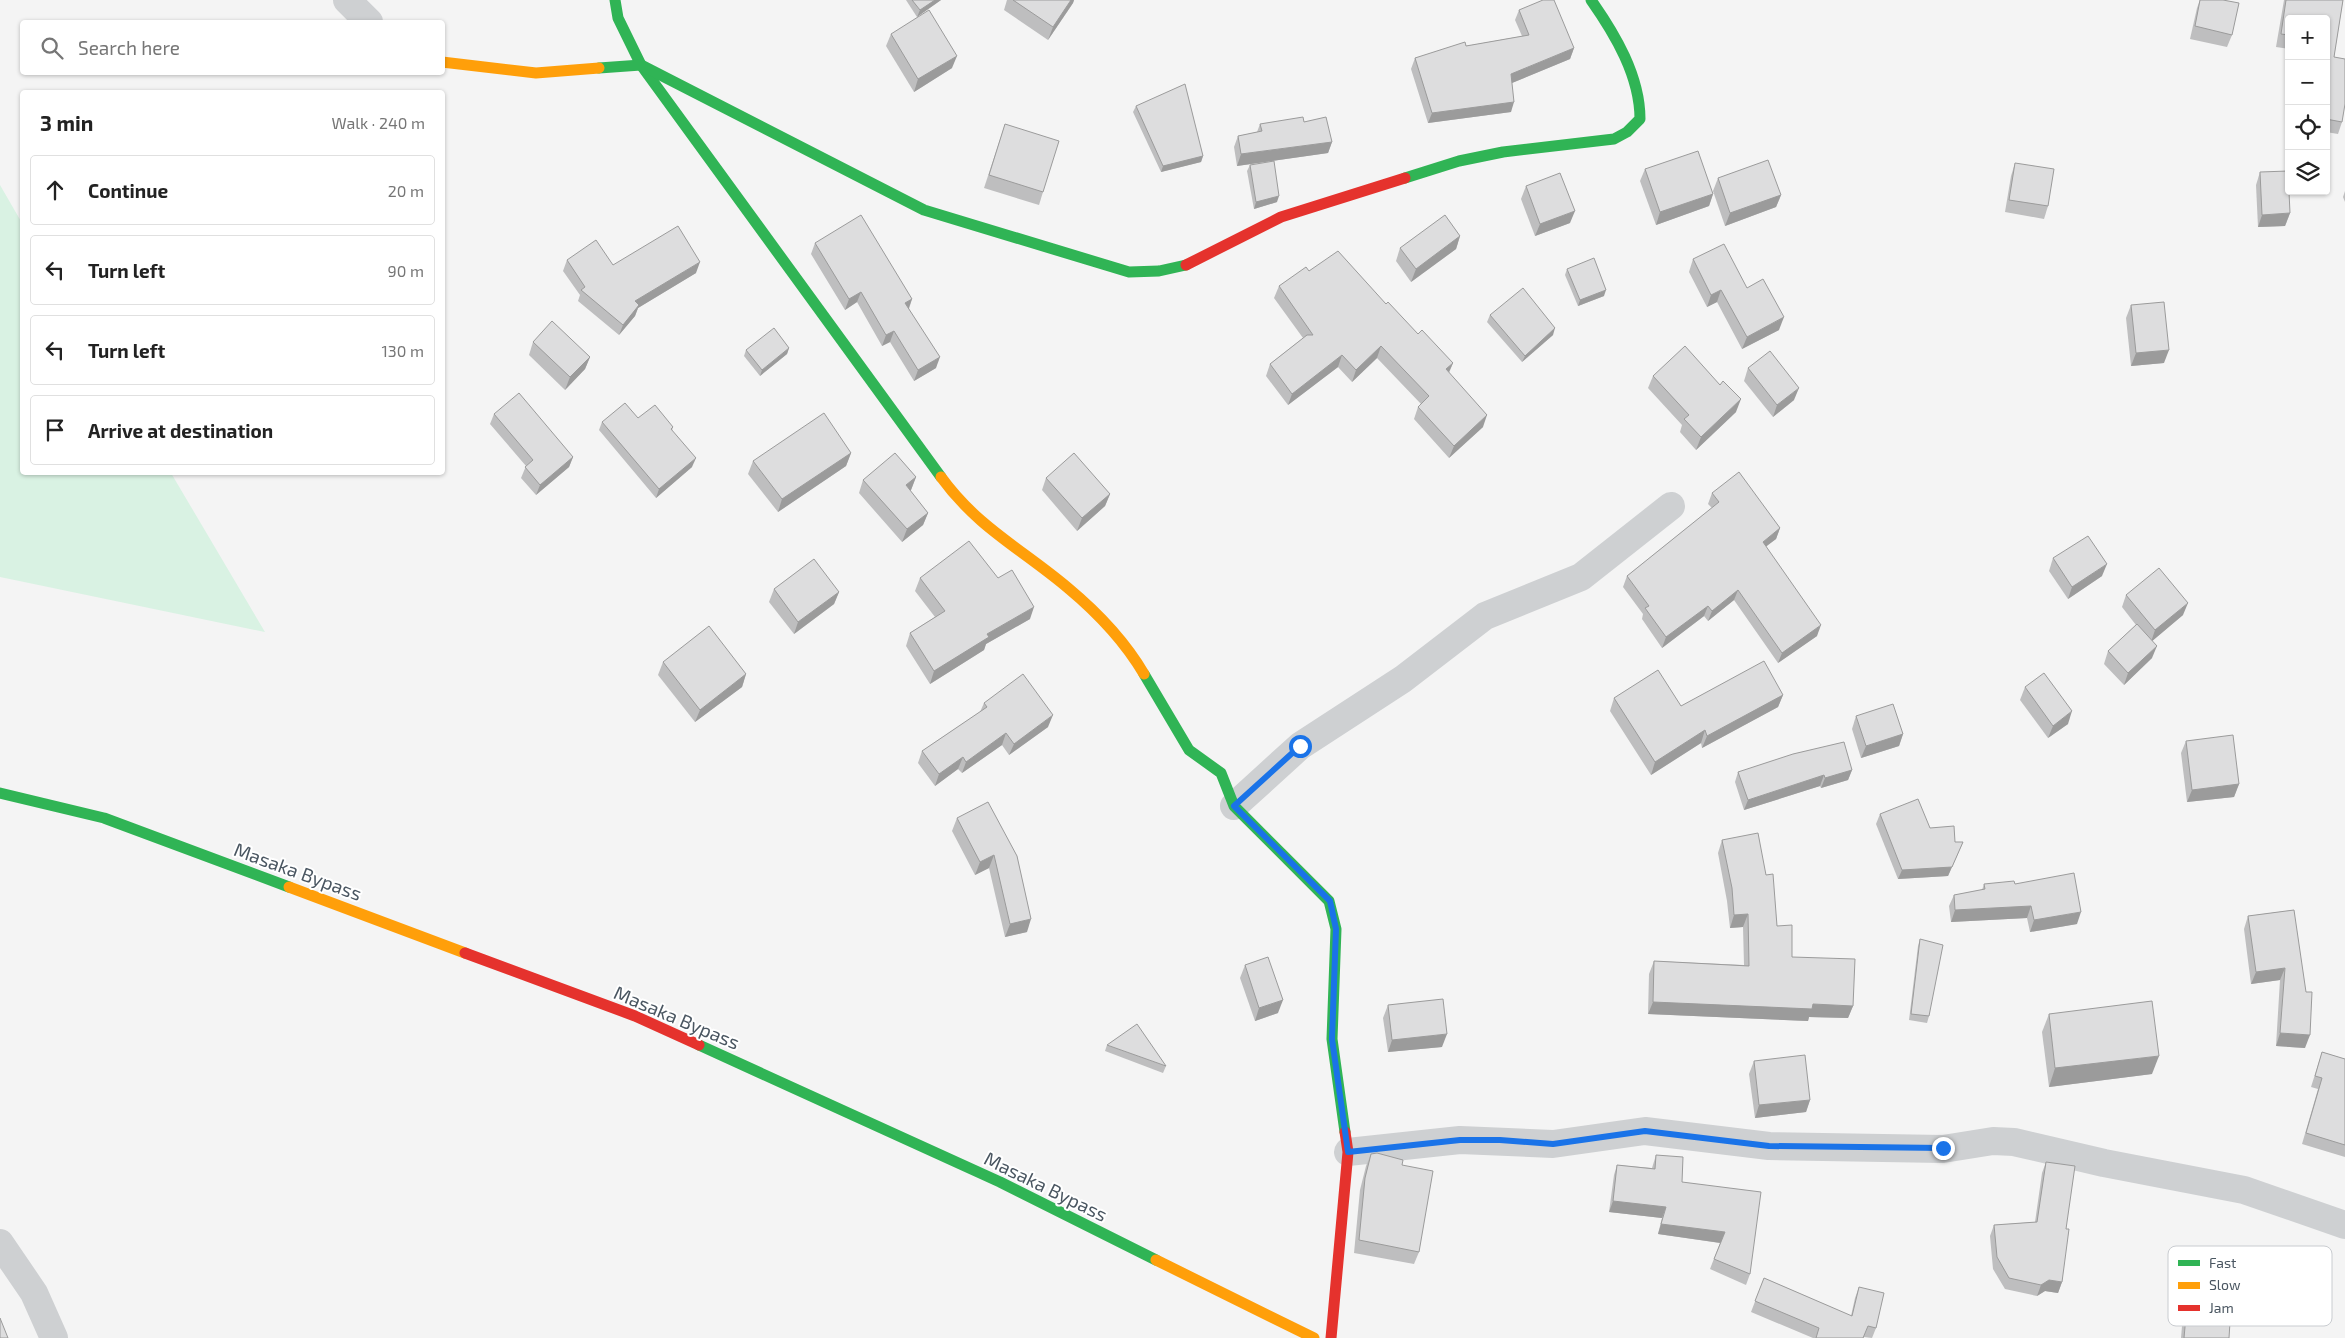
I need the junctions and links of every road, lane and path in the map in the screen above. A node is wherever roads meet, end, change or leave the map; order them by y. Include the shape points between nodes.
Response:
1 (346, 0) edge
2 (615, 0) edge
3 (1591, 0) edge
4 (368, 20) edge
5 (445, 62) edge
6 (641, 65) junction
7 (1671, 506) dead end
8 (0, 794) edge
9 (1234, 806) junction
10 (1348, 1152) junction
11 (2345, 1225) edge
12 (0, 1243) edge
13 (54, 1338) edge
14 (1314, 1338) edge
15 (1331, 1338) edge

1 - 4 street
2 - 6 main road via 618,18
3 - 6 main road via 1616,36 1640,101 1640,119 1627,132 1614,139 1503,152 1460,161 1282,217 1187,265 1159,272 1129,272 924,210
5 - 6 main road via 536,73
6 - 9 main road via 953,494 981,523 1068,587 1104,620 1130,651 1189,750 1221,773
7 - 9 street via 1581,577 1485,616 1403,679 1300,746
8 - 14 main road, Masaka Bypass via 104,818 635,1016 1000,1182
9 - 10 main road via 1330,901 1336,929 1332,1039
10 - 11 street via 1460,1140 1553,1144 1645,1131 1769,1146 1943,1148 1993,1141 2014,1142 2244,1190
10 - 15 main road
12 - 13 street via 34,1293

